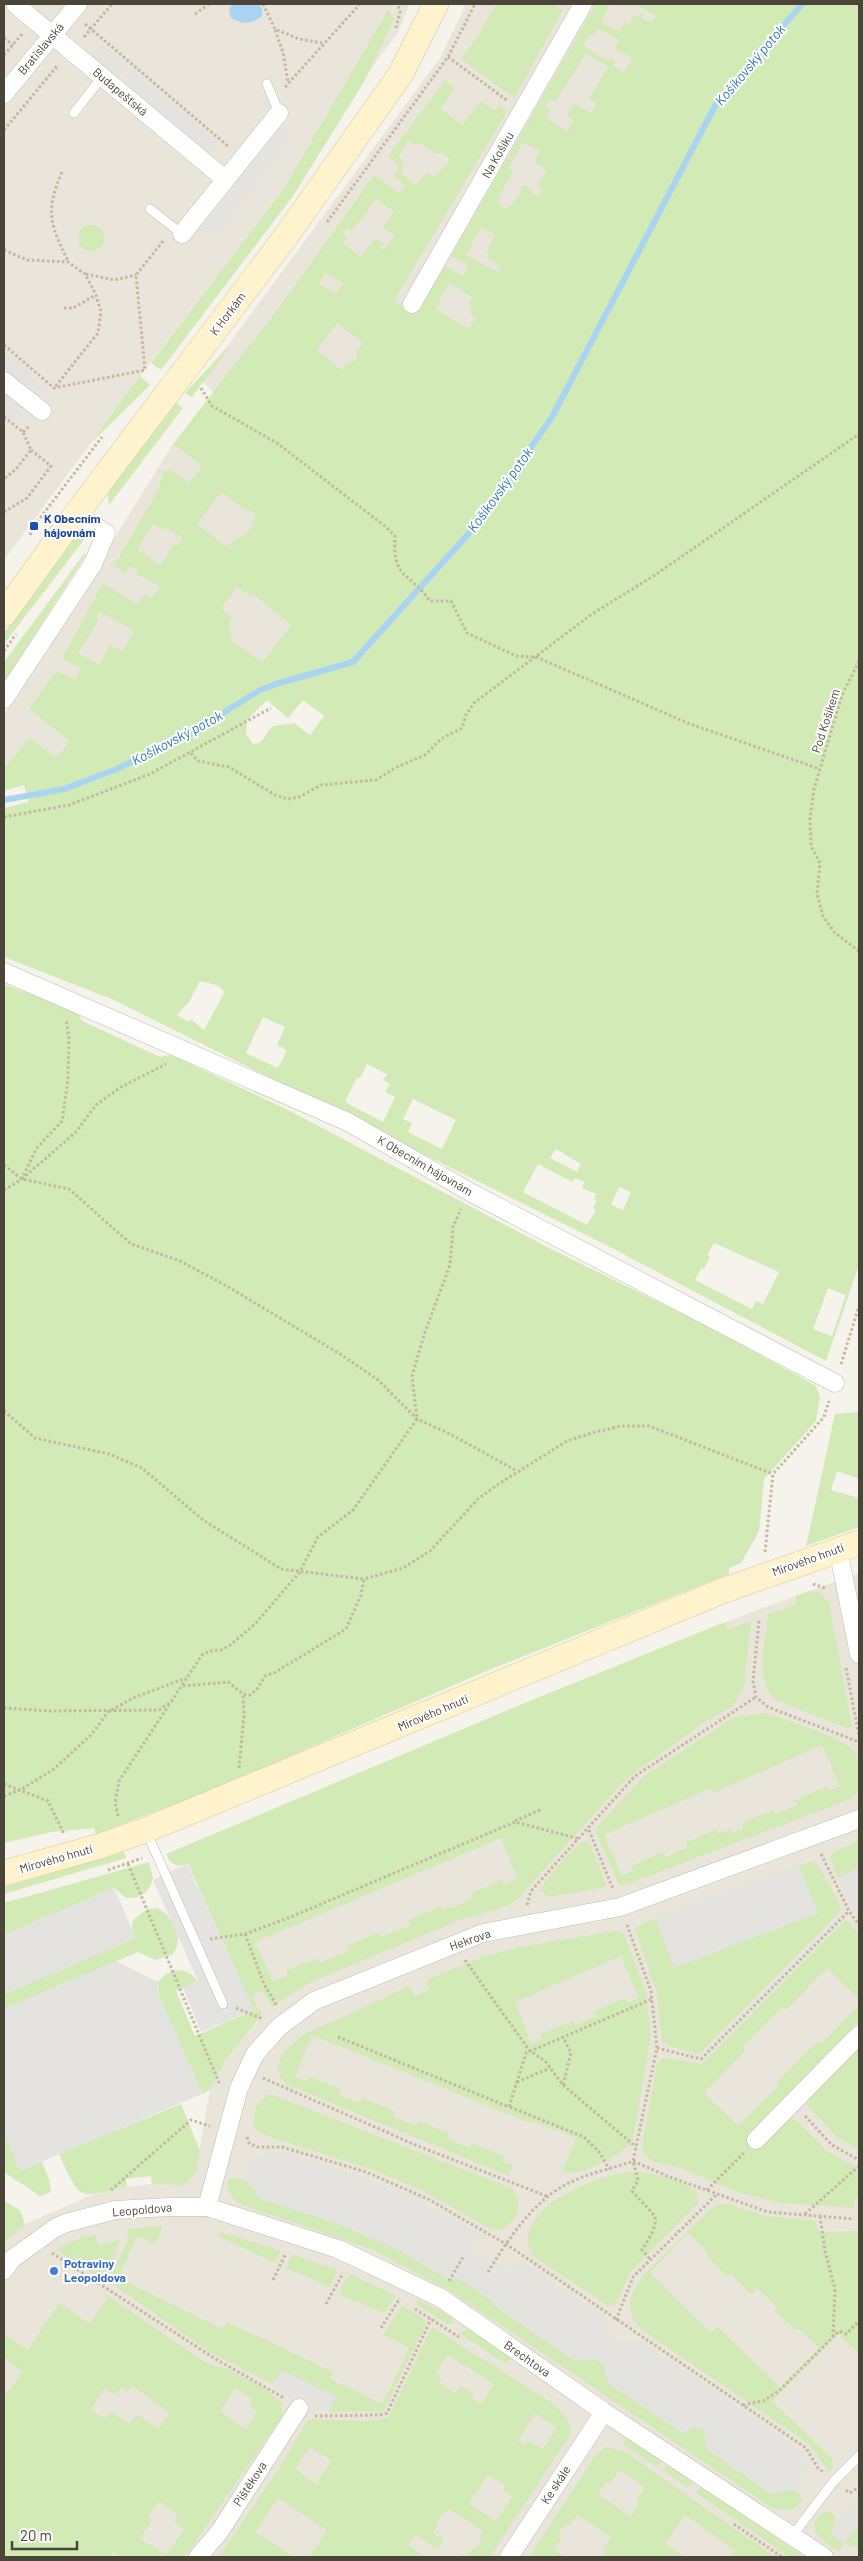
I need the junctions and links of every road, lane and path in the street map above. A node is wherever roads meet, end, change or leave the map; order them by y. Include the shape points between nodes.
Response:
1 (15, 4) edge
2 (78, 4) edge
3 (112, 4) edge
4 (209, 4) edge
5 (263, 4) edge
6 (360, 4) edge
7 (436, 4) edge
8 (583, 4) edge
9 (195, 14) dead end
10 (25, 29) dead end
11 (91, 29) junction
12 (275, 29) junction
13 (52, 34) junction
14 (4, 38) edge
15 (80, 42) dead end
16 (322, 43) junction
17 (12, 45) junction
18 (18, 49) dead end
19 (4, 55) edge
20 (448, 57) dead end
21 (63, 61) dead end
22 (102, 77) junction
23 (288, 82) junction
24 (268, 84) dead end
25 (4, 94) edge
26 (277, 107) junction
27 (523, 112) junction
28 (74, 113) dead end
29 (4, 130) edge
30 (243, 158) junction
31 (62, 172) dead end
32 (226, 180) junction
33 (150, 209) dead end
34 (182, 234) joint
35 (4, 250) edge
36 (68, 262) junction
37 (85, 274) junction
38 (136, 275) dead end
39 (96, 295) junction
40 (412, 304) dead end
41 (64, 308) dead end
42 (4, 345) edge
43 (121, 374) dead end
44 (4, 381) edge
45 (54, 388) junction
46 (202, 388) dead end
47 (42, 411) joint
48 (4, 417) edge
49 (859, 434) edge
50 (31, 450) junction
51 (4, 479) edge
52 (4, 512) edge
53 (76, 514) junction
54 (4, 614) edge
55 (536, 657) junction
56 (859, 661) edge
57 (4, 699) edge
58 (272, 708) dead end
59 (190, 753) junction
60 (820, 769) junction
61 (4, 817) edge
62 (859, 951) edge
63 (4, 972) edge
64 (61, 996) junction
65 (171, 1064) dead end
66 (4, 1165) edge
67 (22, 1179) junction
68 (4, 1190) edge
69 (470, 1192) junction
70 (859, 1306) edge
71 (835, 1383) junction
72 (4, 1411) edge
73 (416, 1419) junction
74 (517, 1471) junction
75 (773, 1474) junction
76 (849, 1546) edge
77 (765, 1555) dead end
78 (299, 1573) junction
79 (364, 1579) junction
80 (759, 1621) dead end
81 (859, 1654) edge
82 (186, 1678) junction
83 (182, 1686) junction
84 (243, 1694) junction
85 (756, 1697) junction
86 (171, 1702) junction
87 (4, 1708) edge
88 (108, 1712) junction
89 (859, 1742) edge
90 (4, 1784) edge
91 (22, 1790) junction
92 (246, 1790) junction
93 (4, 1796) edge
94 (542, 1809) dead end
95 (859, 1819) edge
96 (120, 1822) dead end
97 (515, 1822) junction
98 (146, 1830) junction
99 (589, 1830) junction
100 (64, 1834) dead end
101 (580, 1839) junction
102 (820, 1851) dead end
103 (128, 1864) dead end
104 (4, 1874) edge
105 (527, 1906) dead end
106 (620, 1907) junction
107 (849, 1911) junction
108 (859, 1925) edge
109 (245, 1934) junction
110 (458, 1943) junction
111 (197, 1945) junction
112 (652, 1999) junction
113 (223, 2004) joint
114 (279, 2018) junction
115 (859, 2035) edge
116 (338, 2037) dead end
117 (563, 2037) junction
118 (656, 2048) junction
119 (530, 2051) junction
120 (550, 2068) junction
121 (261, 2077) dead end
122 (517, 2082) junction
123 (563, 2085) junction
124 (220, 2086) dead end
125 (793, 2102) junction
126 (510, 2107) junction
127 (191, 2120) dead end
128 (245, 2132) dead end
129 (756, 2140) joint
130 (636, 2147) junction
131 (859, 2160) edge
132 (633, 2161) junction
133 (859, 2166) edge
134 (609, 2169) junction
135 (707, 2190) junction
136 (717, 2194) junction
137 (106, 2197) dead end
138 (549, 2197) junction
139 (208, 2207) junction
140 (804, 2215) junction
141 (820, 2216) junction
142 (854, 2219) dead end
143 (506, 2244) junction
144 (289, 2248) dead end
145 (46, 2249) dead end
146 (463, 2257) dead end
147 (651, 2260) junction
148 (346, 2268) dead end
149 (4, 2270) edge
150 (488, 2272) dead end
151 (451, 2277) dead end
152 (273, 2280) dead end
153 (403, 2294) dead end
154 (441, 2298) junction
155 (326, 2304) dead end
156 (409, 2306) dead end
157 (431, 2319) junction
158 (616, 2320) junction
159 (859, 2321) edge
160 (380, 2328) dead end
161 (833, 2337) junction
162 (463, 2340) dead end
163 (743, 2405) junction
164 (299, 2408) junction
165 (604, 2412) junction
166 (859, 2456) edge
167 (834, 2481) junction
168 (859, 2487) edge
169 (793, 2535) junction
170 (198, 2557) edge
171 (509, 2557) edge
172 (824, 2557) edge

1 - 13 street, Budapešťská
2 - 13 street, Bratislavská
3 - 11 path
4 - 9 path
5 - 12 path
6 - 16 path
7 - 53 main road, K Horkám via 395,83 284,239
8 - 27 street, Na Košíku
10 - 17 path
11 - 15 path
11 - 30 path
12 - 16 path via 299,39
12 - 23 path
13 - 22 street, Budapešťská
13 - 25 street, Bratislavská
14 - 17 path
16 - 23 path
17 - 18 path
17 - 19 path
20 - 27 path
21 - 29 path
22 - 28 lane
22 - 32 street, Budapešťská
23 - 26 path
24 - 26 lane
26 - 30 street
27 - 40 street, Na Košíku
30 - 32 street
31 - 36 path via 51,196 51,218
32 - 34 street
33 - 34 lane
35 - 36 path via 27,260
36 - 37 path
37 - 38 path via 114,280
37 - 39 path
39 - 41 path via 72,308
39 - 45 path via 100,312 98,333
42 - 45 path
43 - 45 path
44 - 47 street
45 - 47 path via 53,396
46 - 55 path via 212,406 277,443 386,527 395,536 394,558 401,572 430,601 451,601 467,633 516,656
48 - 50 path via 23,432
49 - 55 path via 655,575 592,614
50 - 51 path
50 - 52 path via 51,466 27,498
53 - 54 main road, K Horkám
53 - 57 street via 106,533 93,564
55 - 59 path via 474,703 462,728 441,739 424,755 376,780 320,785 299,797 288,799 275,795 229,767 198,760
55 - 60 path via 690,724
56 - 60 path, Pod Košíkem via 842,695
58 - 59 path
59 - 61 path via 150,774 70,805
60 - 62 path, Pod Košíkem via 814,789 810,830 811,846 820,863 817,894 823,916 835,933
63 - 64 street, K Obecním hájovnám
64 - 67 path via 69,1038 68,1080 62,1121 36,1149
64 - 69 street, K Obecním hájovnám via 348,1122
65 - 67 path via 164,1064 121,1086 96,1105 76,1132
66 - 67 path
67 - 68 path
67 - 73 path via 69,1189 131,1244 180,1261 340,1354 378,1380
69 - 71 street, K Obecním hájovnám
69 - 73 path via 453,1227 450,1265 412,1376
70 - 71 path
71 - 75 path via 824,1418
72 - 78 path via 35,1438 109,1454 142,1468 203,1520 281,1569
73 - 74 path
73 - 78 path via 353,1510 318,1537
74 - 75 path via 567,1440 621,1426 649,1426
74 - 79 path via 478,1499 430,1551 404,1568
75 - 77 path
76 - 81 street
76 - 92 main road, Mírového hnutí via 722,1591
78 - 79 path
78 - 82 path via 254,1624 229,1646 202,1655
79 - 84 path via 361,1595 346,1629 265,1676 250,1695
80 - 85 path via 753,1682
82 - 83 path
82 - 88 path via 133,1698
83 - 84 path via 228,1682
83 - 86 path
84 - 92 path via 244,1715 238,1763
85 - 89 path via 768,1707
85 - 99 path via 636,1776
86 - 88 path via 159,1710
86 - 96 path via 119,1781 115,1803
87 - 88 path
88 - 91 path via 72,1753
90 - 91 path
91 - 93 path
91 - 100 path via 48,1801
92 - 98 main road, Mírového hnutí
94 - 97 path
95 - 106 street, Hekrova
97 - 101 path
97 - 109 path
98 - 104 main road, Mírového hnutí via 97,1848
98 - 111 lane
99 - 101 path
99 - 106 path
101 - 105 path via 531,1891
102 - 107 path
103 - 124 path
106 - 110 street, Hekrova via 483,1933
106 - 112 path
107 - 108 path
107 - 118 path via 701,2059
109 - 111 path via 217,1936
109 - 114 path
110 - 114 street, Hekrova
110 - 119 path via 483,1987
111 - 113 lane
112 - 117 path
112 - 118 path
113 - 114 path
114 - 139 street, Hekrova via 239,2088
115 - 125 street
116 - 126 path
117 - 119 path
117 - 123 path via 571,2053
118 - 130 path
119 - 120 path
119 - 122 path via 526,2053
120 - 122 path
120 - 123 path
121 - 138 path via 418,2146
122 - 126 path
123 - 130 path
125 - 129 street
125 - 131 path via 832,2144
126 - 134 path via 584,2137 600,2153
127 - 137 path
128 - 143 path via 249,2143 257,2147 282,2147 366,2172 428,2199
129 - 135 path
130 - 132 path
132 - 134 path
132 - 135 path
132 - 147 path via 638,2180 632,2191 655,2216 656,2222 642,2250
133 - 140 path
134 - 138 path via 567,2184
135 - 136 path
136 - 140 path via 768,2212
136 - 147 path
138 - 143 path via 528,2216
139 - 149 street, Leopoldova via 115,2210 66,2223 12,2259
139 - 154 street, Brechtova via 338,2249
140 - 141 path
141 - 142 path
141 - 161 path via 835,2289
143 - 150 path
143 - 158 path
144 - 152 path
145 - 164 path via 214,2358
146 - 151 path
147 - 158 path via 633,2277
148 - 155 path
153 - 160 path
154 - 157 path
154 - 165 street, Brechtova
156 - 157 path
157 - 162 path
157 - 164 path via 387,2413 310,2416
158 - 163 path
159 - 161 path via 846,2334 840,2330
161 - 163 path via 780,2390 763,2401
163 - 167 path via 806,2448 818,2468
164 - 170 street, Pištěkova via 220,2531
165 - 169 street, Brechtova
165 - 171 street, Ke skále
166 - 167 lane
167 - 168 path via 850,2493
167 - 169 lane
169 - 172 street, Brechtova

